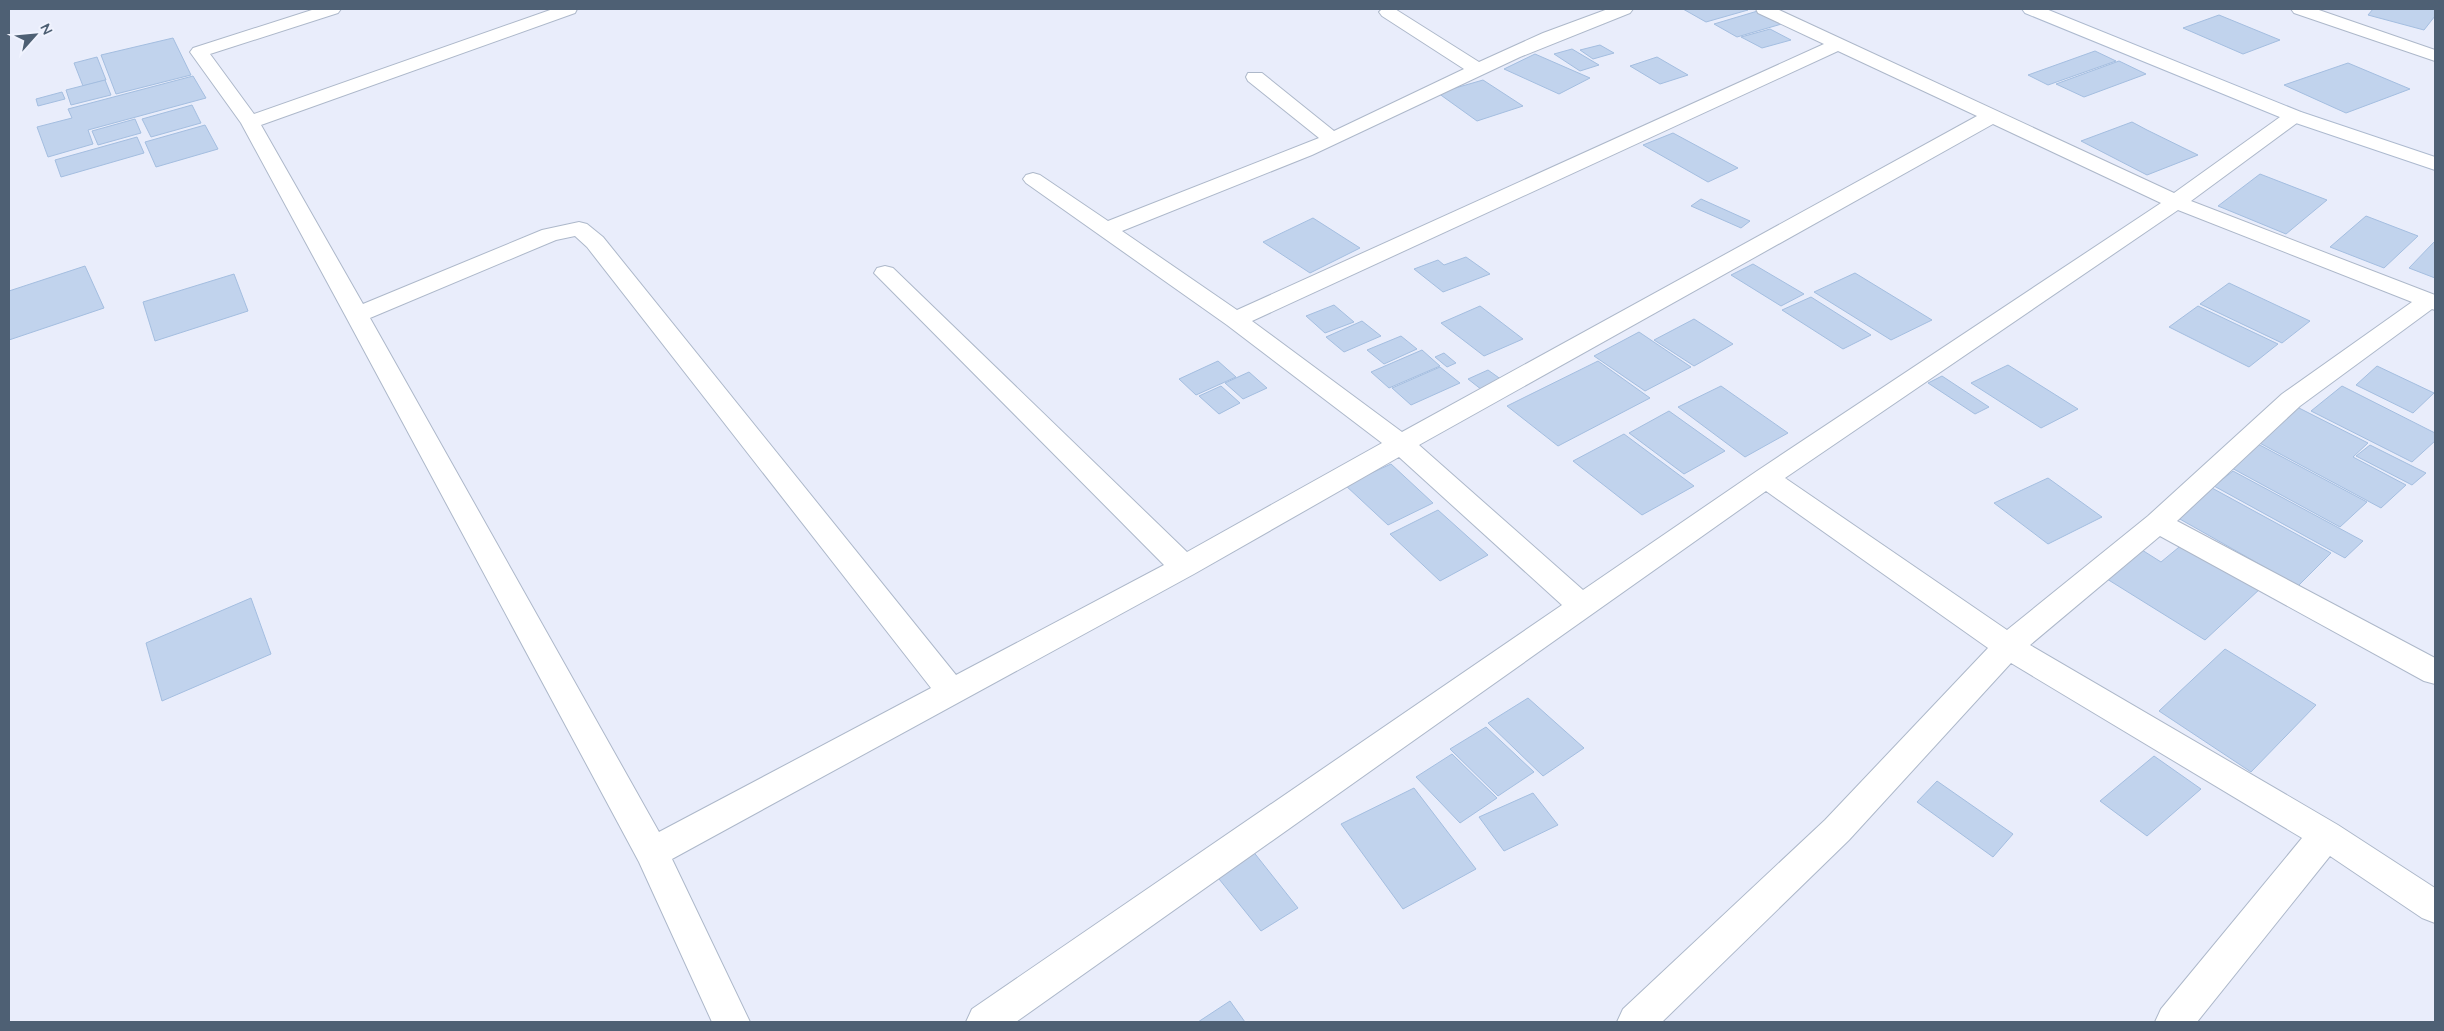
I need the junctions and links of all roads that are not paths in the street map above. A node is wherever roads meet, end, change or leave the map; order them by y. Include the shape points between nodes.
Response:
1 (332, 9) edge
2 (569, 9) edge
3 (1577, 9) edge
4 (1624, 9) edge
5 (1764, 9) edge
6 (2031, 9) edge
7 (2300, 9) edge
8 (1388, 12) dead end
9 (1596, 18) junction
10 (1838, 44) junction
11 (2435, 56) edge
12 (1477, 69) junction
13 (1255, 78) dead end
14 (1994, 115) junction
15 (2294, 116) junction
16 (250, 122) junction
17 (1332, 139) junction
18 (2435, 164) edge
19 (1034, 179) dead end
20 (2176, 202) junction
21 (1107, 230) junction
22 (885, 273) dead end
23 (2432, 302) edge
24 (357, 314) junction
25 (1235, 320) junction
26 (1401, 444) junction
27 (1766, 478) junction
28 (2158, 523) junction
29 (1184, 567) junction
30 (1582, 606) junction
31 (2008, 646) junction
32 (2435, 672) edge
33 (952, 692) junction
34 (2326, 835) junction
35 (652, 853) junction
36 (2435, 907) edge
37 (731, 1022) edge
38 (986, 1022) edge
39 (1636, 1022) edge
40 (2174, 1022) edge

1 - 16 street via 199,52
2 - 16 street
3 - 9 street
4 - 9 street
5 - 10 street
6 - 15 street
7 - 11 street
8 - 12 street
9 - 12 street
10 - 14 street
10 - 25 street
12 - 17 street
13 - 17 street
14 - 20 street
14 - 26 street
15 - 18 street
15 - 20 street
16 - 24 street
17 - 21 street
19 - 21 street
20 - 23 street
20 - 27 street
21 - 25 street
22 - 29 street
23 - 28 street via 2291,400
24 - 33 street via 550,236 579,229 601,250
24 - 35 street
25 - 26 street
26 - 29 street
26 - 30 street
27 - 30 street
27 - 31 street
28 - 31 street
28 - 32 street
29 - 33 street
30 - 38 street
31 - 34 street
31 - 39 street via 1838,830
33 - 35 street
34 - 36 street
34 - 40 street
35 - 37 street

